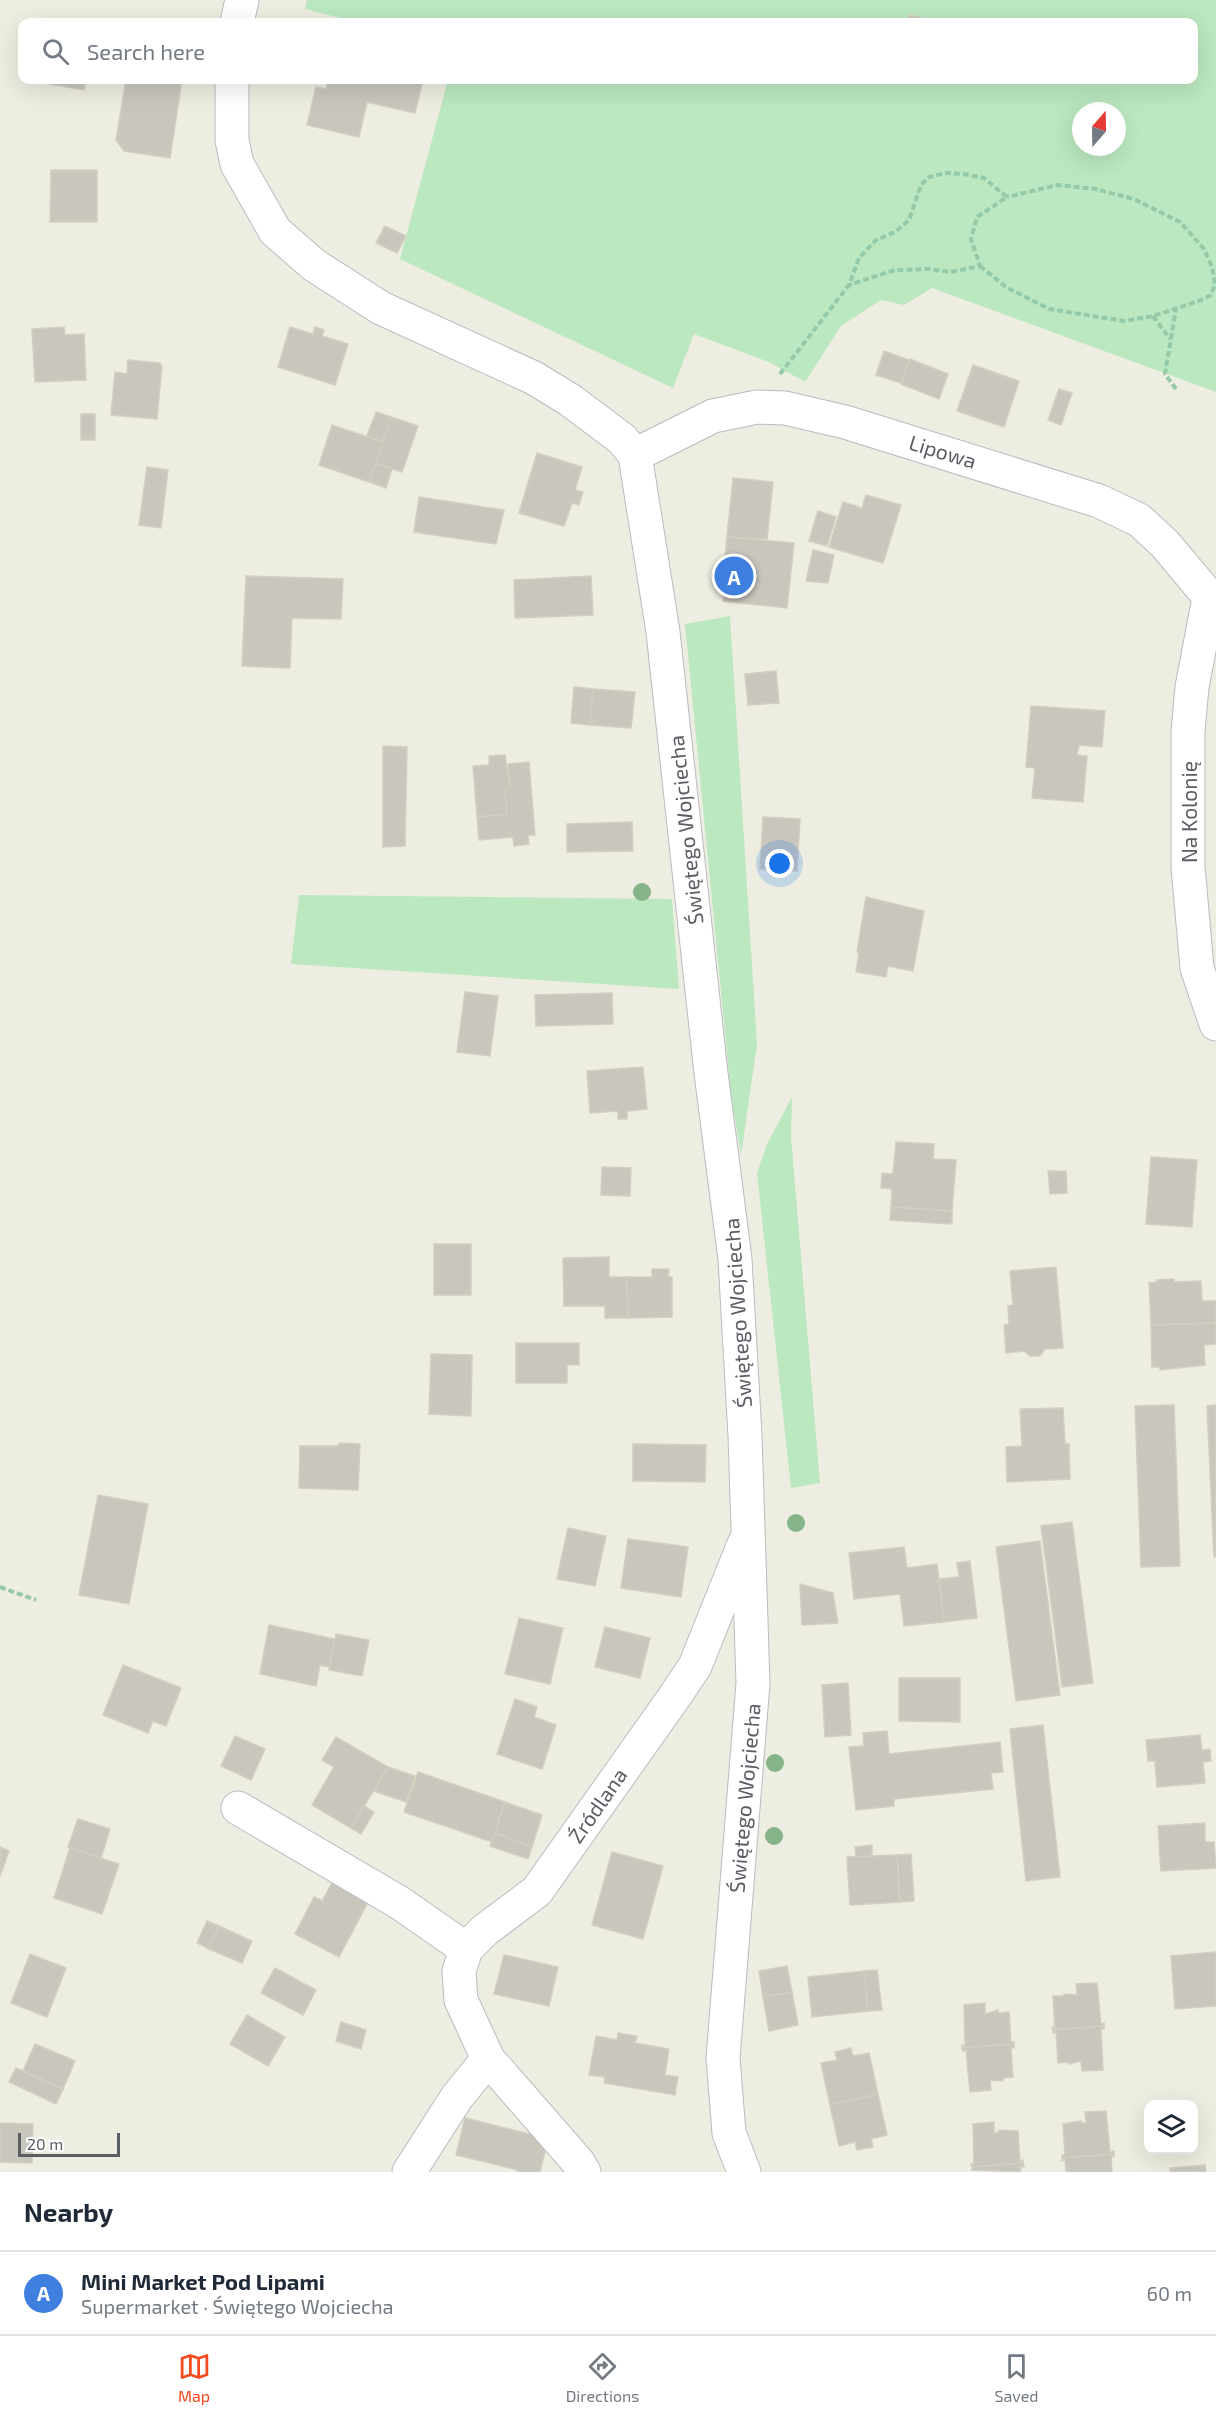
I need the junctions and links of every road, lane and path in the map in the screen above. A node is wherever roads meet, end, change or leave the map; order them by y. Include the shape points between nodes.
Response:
1 (242, 0) edge
2 (238, 18) edge
3 (232, 84) edge
4 (1007, 197) junction
5 (980, 266) junction
6 (849, 285) junction
7 (1176, 309) junction
8 (1153, 316) junction
9 (1170, 340) junction
10 (769, 376) dead end
11 (1176, 389) dead end
12 (635, 455) junction
13 (1213, 602) edge
14 (1216, 1024) edge
15 (749, 1533) junction
16 (0, 1587) edge
17 (36, 1600) dead end
18 (238, 1808) dead end
19 (466, 1949) junction
20 (488, 2059) junction
21 (409, 2172) edge
22 (584, 2172) edge
23 (744, 2172) edge

1 - 2 street
3 - 12 street via 232,140 237,164 275,231 314,265 381,308 534,378 570,400 622,439
4 - 5 path via 977,217 971,239
4 - 6 path via 984,178 945,173 929,177 921,185 909,220 895,232 876,240 859,258
4 - 7 path via 1058,185 1095,189 1134,199 1180,222 1204,249 1215,284 1210,295
5 - 6 path via 951,272 895,270
5 - 8 path via 1006,287 1049,309 1124,321
6 - 10 path via 780,374
7 - 8 path
7 - 9 path
8 - 9 path
9 - 11 path via 1165,374
12 - 13 street, Lipowa via 713,416 757,407 785,408 845,422 1109,506 1139,520 1165,544
12 - 15 street, Świętego Wojciecha via 663,632 711,1073 733,1230
13 - 14 street, Na Kolonię via 1192,687 1188,867 1197,968
15 - 19 street, Źródlana via 695,1666 660,1718 537,1891
15 - 23 street, Świętego Wojciecha via 753,1683 723,2058 729,2133
16 - 17 path
18 - 19 street via 400,1903
19 - 20 street via 459,1971 461,2000
20 - 21 street via 457,2097
20 - 22 street

